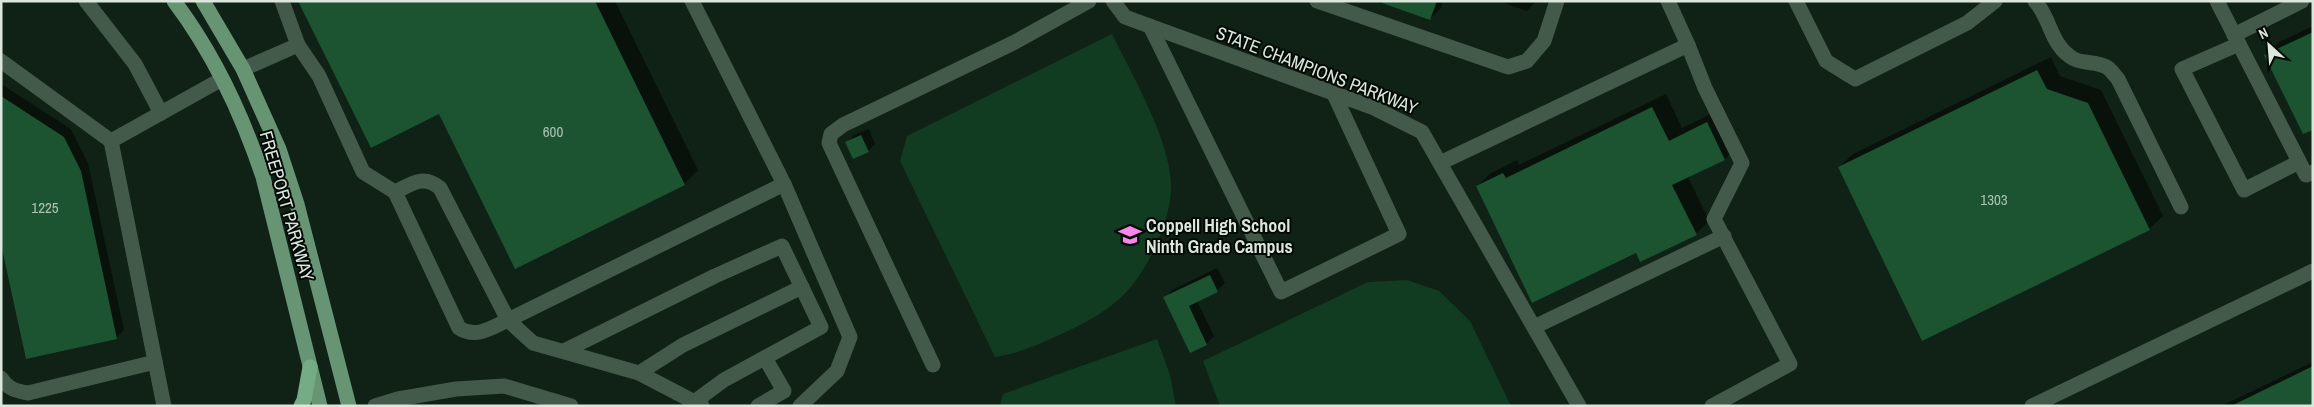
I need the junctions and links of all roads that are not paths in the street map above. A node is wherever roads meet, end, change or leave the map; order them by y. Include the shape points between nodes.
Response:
1 (86, 1) edge
2 (174, 1) edge
3 (203, 1) edge
4 (282, 1) edge
5 (692, 1) edge
6 (1089, 1) edge
7 (1112, 1) edge
8 (1317, 1) edge
9 (1556, 1) edge
10 (1668, 1) edge
11 (1796, 1) edge
12 (1995, 1) edge
13 (2035, 1) edge
14 (2217, 1) edge
15 (2302, 1) edge
16 (1150, 26) junction
17 (2236, 40) junction
18 (298, 45) junction
19 (1688, 45) junction
20 (1, 61) edge
21 (243, 69) junction
22 (222, 78) junction
23 (1334, 94) junction
24 (161, 113) junction
25 (110, 141) junction
26 (2299, 162) junction
27 (1440, 163) junction
28 (2313, 172) edge
29 (784, 184) junction
30 (395, 192) junction
31 (2180, 207) dead end
32 (1724, 236) junction
33 (2313, 271) edge
34 (802, 287) junction
35 (508, 320) junction
36 (1532, 324) junction
37 (564, 351) junction
38 (765, 358) junction
39 (155, 362) junction
40 (933, 365) dead end
41 (310, 367) junction
42 (639, 373) junction
43 (1, 378) edge
44 (698, 404) edge
45 (164, 406) edge
46 (301, 406) edge
47 (320, 406) edge
48 (349, 406) edge
49 (375, 406) edge
50 (571, 406) edge
51 (758, 406) edge
52 (800, 406) edge
53 (1579, 406) edge
54 (1712, 406) edge
55 (2032, 406) edge

1 - 24 street via 134,64
2 - 22 main road, FREEPORT PARKWAY
3 - 21 main road, FREEPORT PARKWAY
4 - 18 street
5 - 29 street
6 - 40 street via 1014,42 843,125 831,134 829,143
7 - 16 street, STATE CHAMPIONS PARKWAY via 1125,17
8 - 9 street via 1508,67 1527,61 1544,42
10 - 19 street
11 - 12 street via 1826,61 1855,80 1967,23
13 - 31 street via 2043,9 2057,44 2074,59 2106,66 2118,79
14 - 17 street
15 - 17 street
16 - 23 street, STATE CHAMPIONS PARKWAY
16 - 23 street via 1280,292 1399,234
17 - 26 street
17 - 26 street via 2182,69 2244,190
18 - 21 street
18 - 30 street via 319,76 363,172
19 - 27 street
19 - 32 street via 1742,163 1714,219
20 - 25 street
21 - 22 main road
21 - 48 main road, FREEPORT PARKWAY via 279,149 297,204
22 - 24 street
22 - 41 main road, FREEPORT PARKWAY via 263,177
23 - 27 street, STATE CHAMPIONS PARKWAY via 1374,108 1422,132
24 - 25 street
25 - 39 street
26 - 28 street via 2306,175
27 - 36 street, STATE CHAMPIONS PARKWAY
29 - 35 street
29 - 52 street via 850,337 837,371
30 - 35 street via 420,181 431,181 440,188
30 - 35 street via 459,328 466,333 480,333
32 - 36 street
32 - 54 street via 1790,364
33 - 55 street
34 - 37 street via 782,246
34 - 38 street via 821,328
34 - 42 street via 683,345
35 - 37 street via 533,343
36 - 53 street, STATE CHAMPIONS PARKWAY
37 - 42 street
38 - 44 street via 724,380
38 - 51 street via 784,391
39 - 43 street via 28,393 15,391
39 - 45 street
41 - 46 highway
41 - 47 main road, FREEPORT PARKWAY
42 - 44 street
49 - 50 street via 398,398 456,389 504,386

